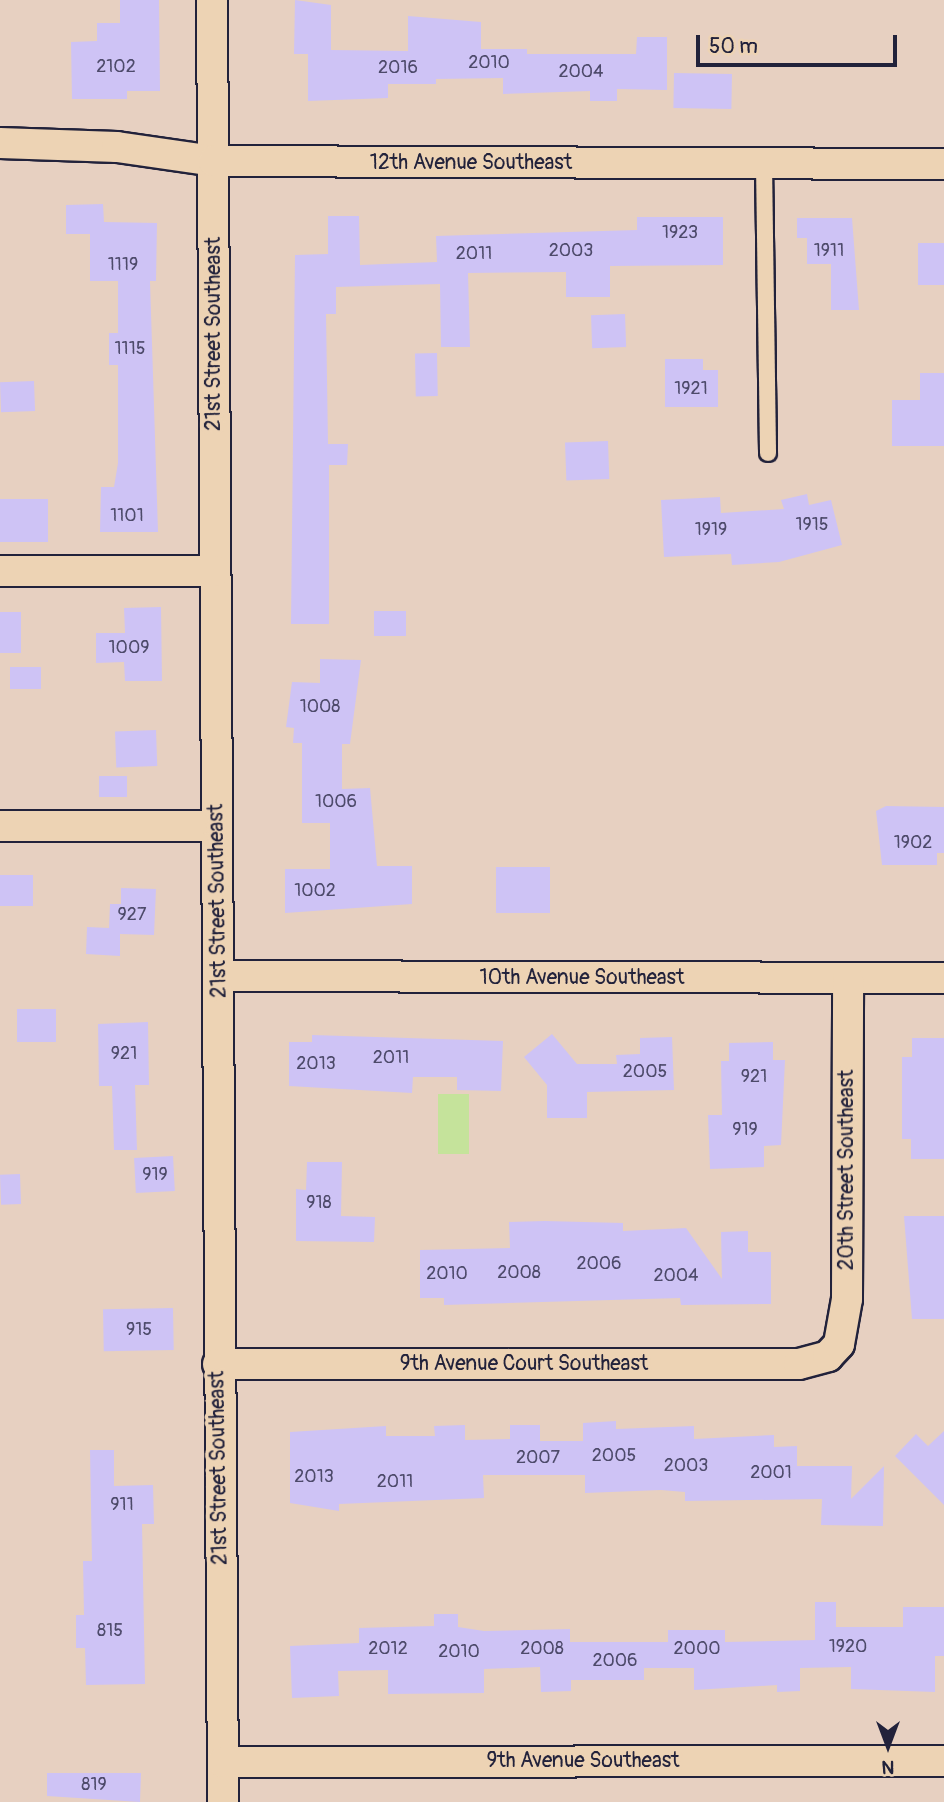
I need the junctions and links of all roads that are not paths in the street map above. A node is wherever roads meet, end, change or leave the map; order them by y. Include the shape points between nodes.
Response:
1 (212, 0) edge
2 (0, 143) edge
3 (214, 162) junction
4 (764, 164) junction
5 (944, 164) edge
6 (768, 453) dead end
7 (0, 571) edge
8 (215, 571) junction
9 (0, 825) edge
10 (216, 825) junction
11 (219, 976) junction
12 (944, 978) edge
13 (848, 979) junction
14 (828, 1356) joint
15 (218, 1364) junction
16 (944, 1761) edge
17 (223, 1762) junction
18 (223, 1802) edge

1 - 3 street, 21st Street Southeast
2 - 3 street, 12th Avenue Southeast via 117,147
3 - 4 street, 12th Avenue Southeast
3 - 8 street, 21st Street Southeast
4 - 5 street, 12th Avenue Southeast
4 - 6 lane
7 - 8 street
8 - 10 street, 21st Street Southeast
9 - 10 street
10 - 11 street, 21st Street Southeast
11 - 13 street, 10th Avenue Southeast
11 - 15 street, 21st Street Southeast
12 - 13 street, 10th Avenue Southeast
13 - 14 street, 20th Street Southeast via 846,1307 839,1344
14 - 15 street, 9th Avenue Court Southeast via 799,1364
15 - 17 street, 21st Street Southeast
16 - 17 street, 9th Avenue Southeast
17 - 18 street, 21st Street Southeast

